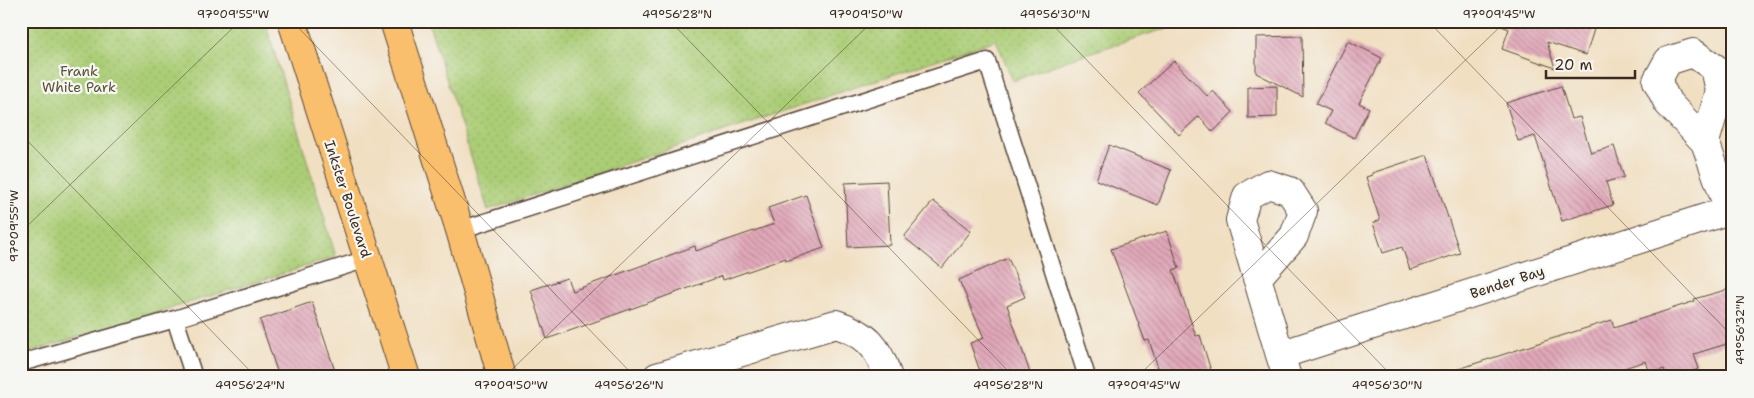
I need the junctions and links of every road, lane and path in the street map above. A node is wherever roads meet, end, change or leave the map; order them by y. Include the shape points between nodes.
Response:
1 (292, 21) edge
2 (394, 21) edge
3 (1705, 142) dead end
4 (1731, 210) edge
5 (460, 230) junction
6 (367, 259) junction
7 (1257, 278) dead end
8 (175, 319) junction
9 (21, 363) edge
10 (1284, 366) edge
11 (691, 372) edge
12 (194, 377) edge
13 (406, 377) edge
14 (502, 377) edge
15 (657, 377) edge
16 (888, 377) edge
17 (1087, 377) edge

1 - 6 main road, Inkster Boulevard
2 - 5 main road
3 - 4 street
4 - 10 street, Bender Bay
5 - 14 main road
5 - 17 lane via 987,60
6 - 8 lane
6 - 13 main road, Inkster Boulevard
7 - 10 street, Bender Bay
8 - 9 lane
8 - 12 lane
11 - 15 street
11 - 16 street via 836,324 869,340 881,357

